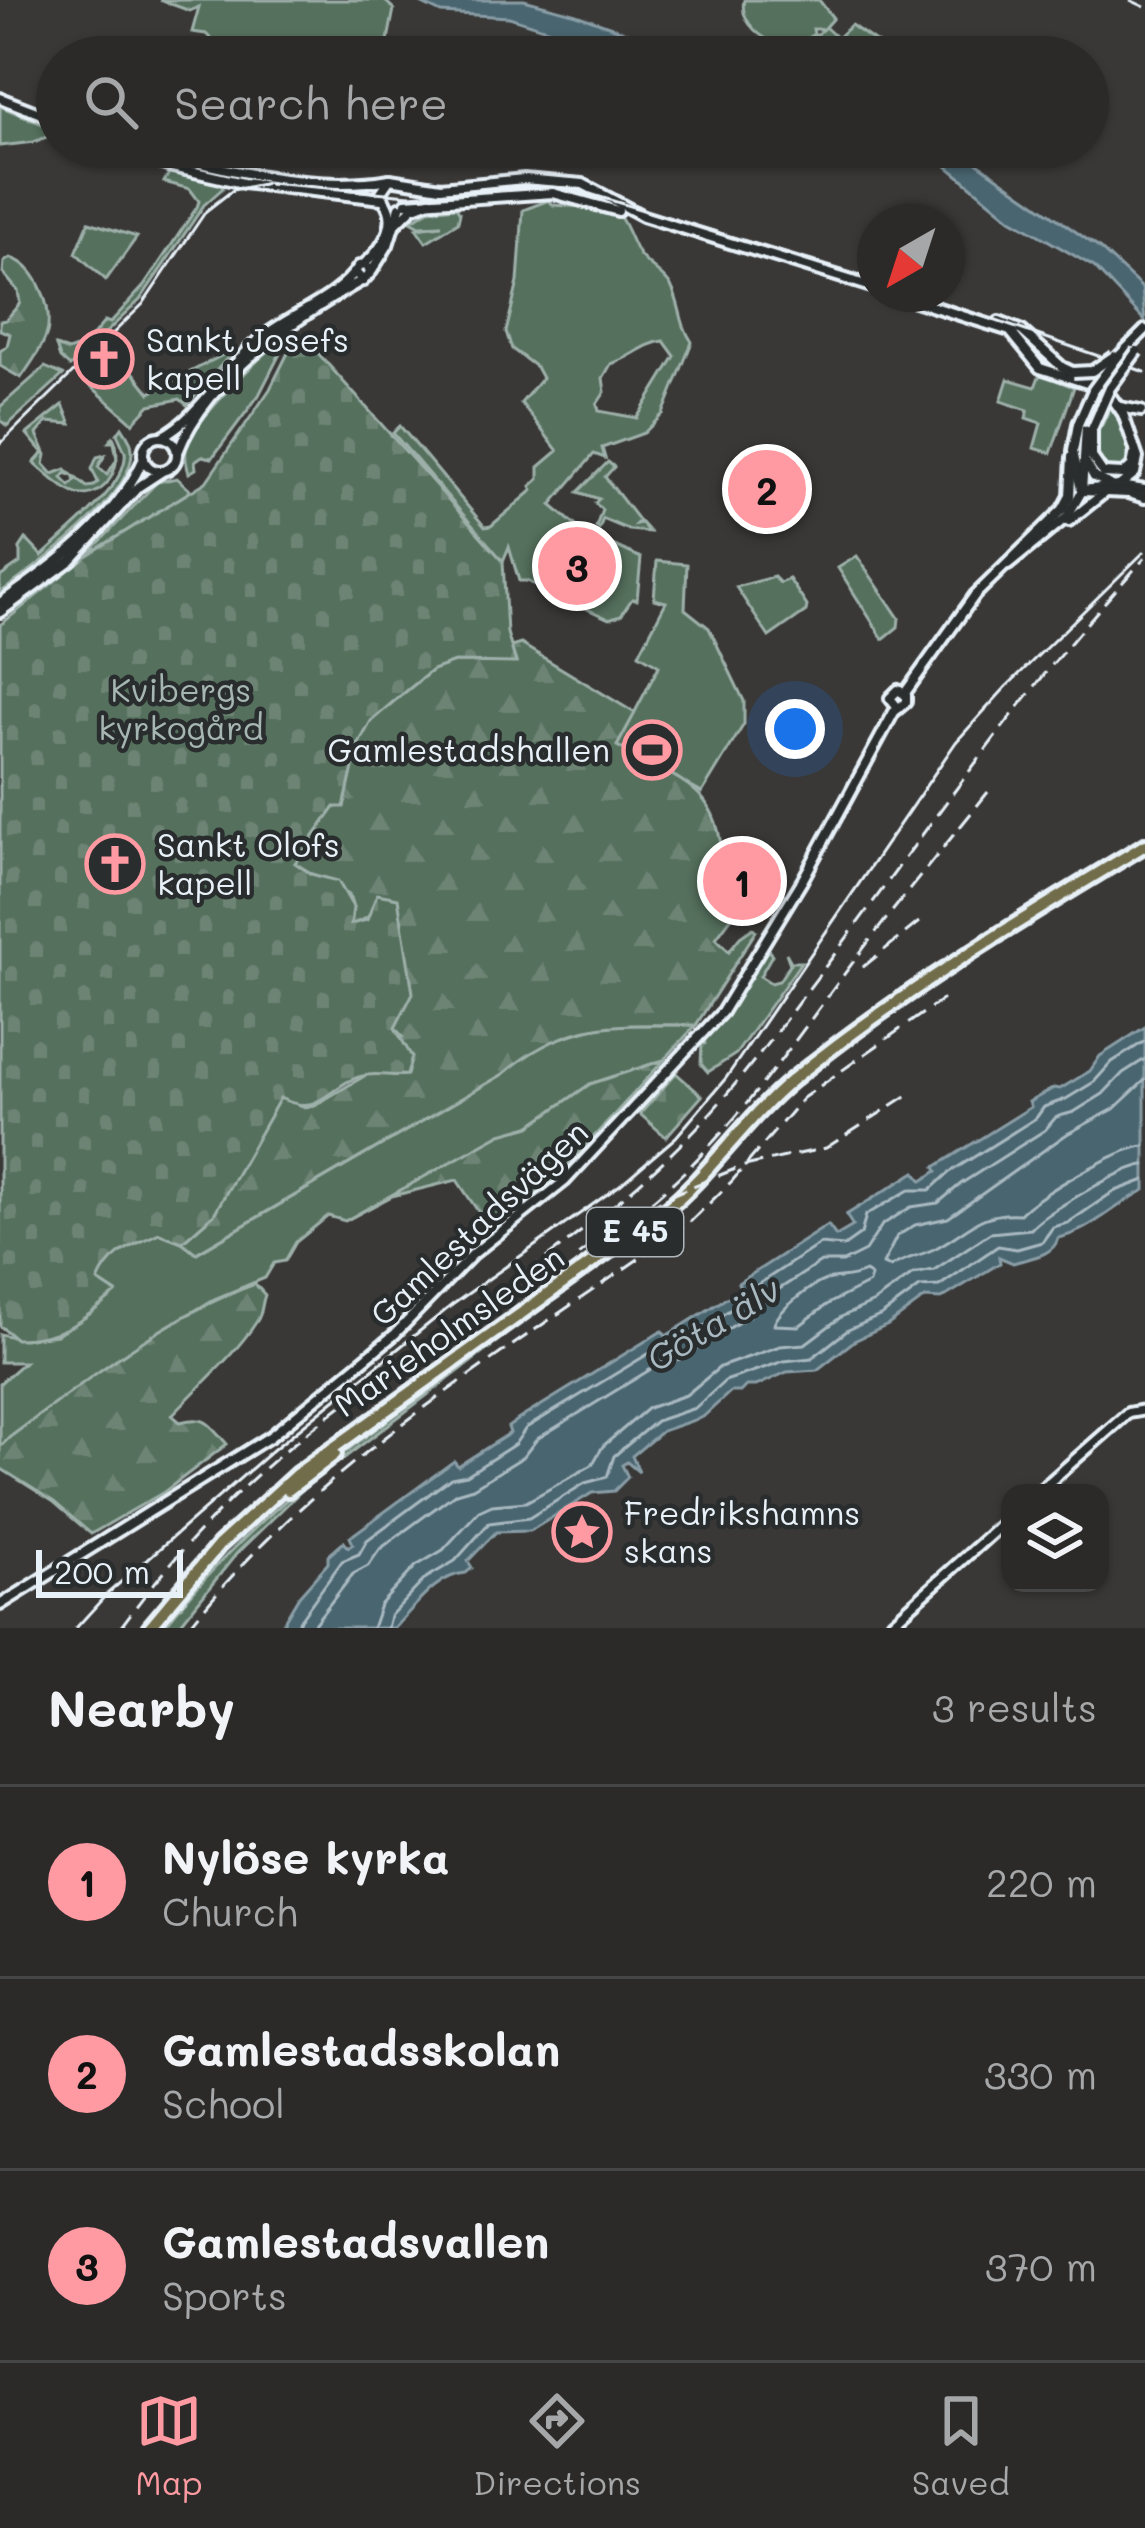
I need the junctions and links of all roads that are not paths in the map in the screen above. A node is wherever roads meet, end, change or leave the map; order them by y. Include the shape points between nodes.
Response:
1 (0, 98) edge
2 (36, 112) edge
3 (176, 168) edge
4 (238, 168) edge
5 (390, 179) junction
6 (404, 181) junction
7 (432, 201) junction
8 (385, 202) junction
9 (403, 205) junction
10 (643, 216) junction
11 (395, 226) junction
12 (367, 268) junction
13 (358, 277) junction
14 (857, 282) edge
15 (955, 312) edge
16 (962, 314) junction
17 (1145, 330) edge
18 (1145, 342) edge
19 (1124, 349) junction
20 (1073, 372) junction
21 (1097, 384) junction
22 (1119, 407) junction
23 (1141, 411) dead end
24 (1086, 424) junction
25 (161, 437) junction
26 (1135, 448) junction
27 (1073, 451) junction
28 (178, 452) junction
29 (1085, 456) junction
30 (143, 458) junction
31 (161, 472) junction
32 (1118, 486) junction
33 (1082, 491) junction
34 (1106, 492) junction
35 (1144, 493) edge
36 (1070, 496) junction
37 (1047, 535) junction
38 (984, 586) junction
39 (0, 603) edge
40 (0, 612) edge
41 (1142, 848) edge
42 (1145, 1410) edge
43 (1046, 1484) edge
44 (1001, 1525) edge
45 (0, 1605) edge
46 (149, 1628) edge
47 (158, 1628) edge
48 (886, 1628) edge

1 - 2 main road
3 - 8 main road
4 - 5 main road via 369,184
5 - 6 main road
5 - 8 main road via 381,188
6 - 9 main road via 410,192
6 - 10 main road via 441,188 577,182
7 - 9 main road
7 - 10 main road via 553,194
7 - 11 main road
8 - 9 main road
8 - 12 main road via 387,233
9 - 11 main road
10 - 14 main road
11 - 12 main road
12 - 13 main road
12 - 13 main road via 368,280
13 - 25 main road via 259,340
13 - 28 main road via 252,356 189,427
15 - 16 main road
16 - 20 main road via 1014,326
16 - 22 main road via 1010,331 1043,370 1090,384
17 - 19 main road
18 - 24 main road, bridge
19 - 20 main road, bridge via 1096,369
19 - 21 main road, bridge
20 - 21 main road, bridge
21 - 24 main road, bridge
22 - 23 main road
22 - 26 main road
24 - 26 main road via 1093,461 1106,475 1126,472
24 - 27 main road
24 - 29 main road
25 - 28 main road
25 - 30 main road via 147,443
26 - 32 main road via 1135,473
26 - 35 main road
27 - 33 main road
27 - 36 main road
28 - 31 main road
29 - 32 main road via 1094,477
29 - 33 main road
30 - 31 main road
30 - 39 main road via 83,538
31 - 40 main road via 78,554
32 - 33 main road
32 - 35 main road
33 - 34 main road
33 - 36 main road
33 - 37 main road
34 - 35 main road
34 - 37 main road
36 - 38 main road
37 - 38 main road
38 - 45 main road, Gamlestadsvägen via 905,704 894,705 793,898 722,1012 565,1181 280,1429
41 - 46 highway, Marieholmsleden / E 45 via 947,970 794,1079 683,1195 276,1491
41 - 47 highway, Marieholmsleden / E 45 via 802,1081 681,1206 282,1495
42 - 43 main road via 1128,1413
44 - 48 main road

